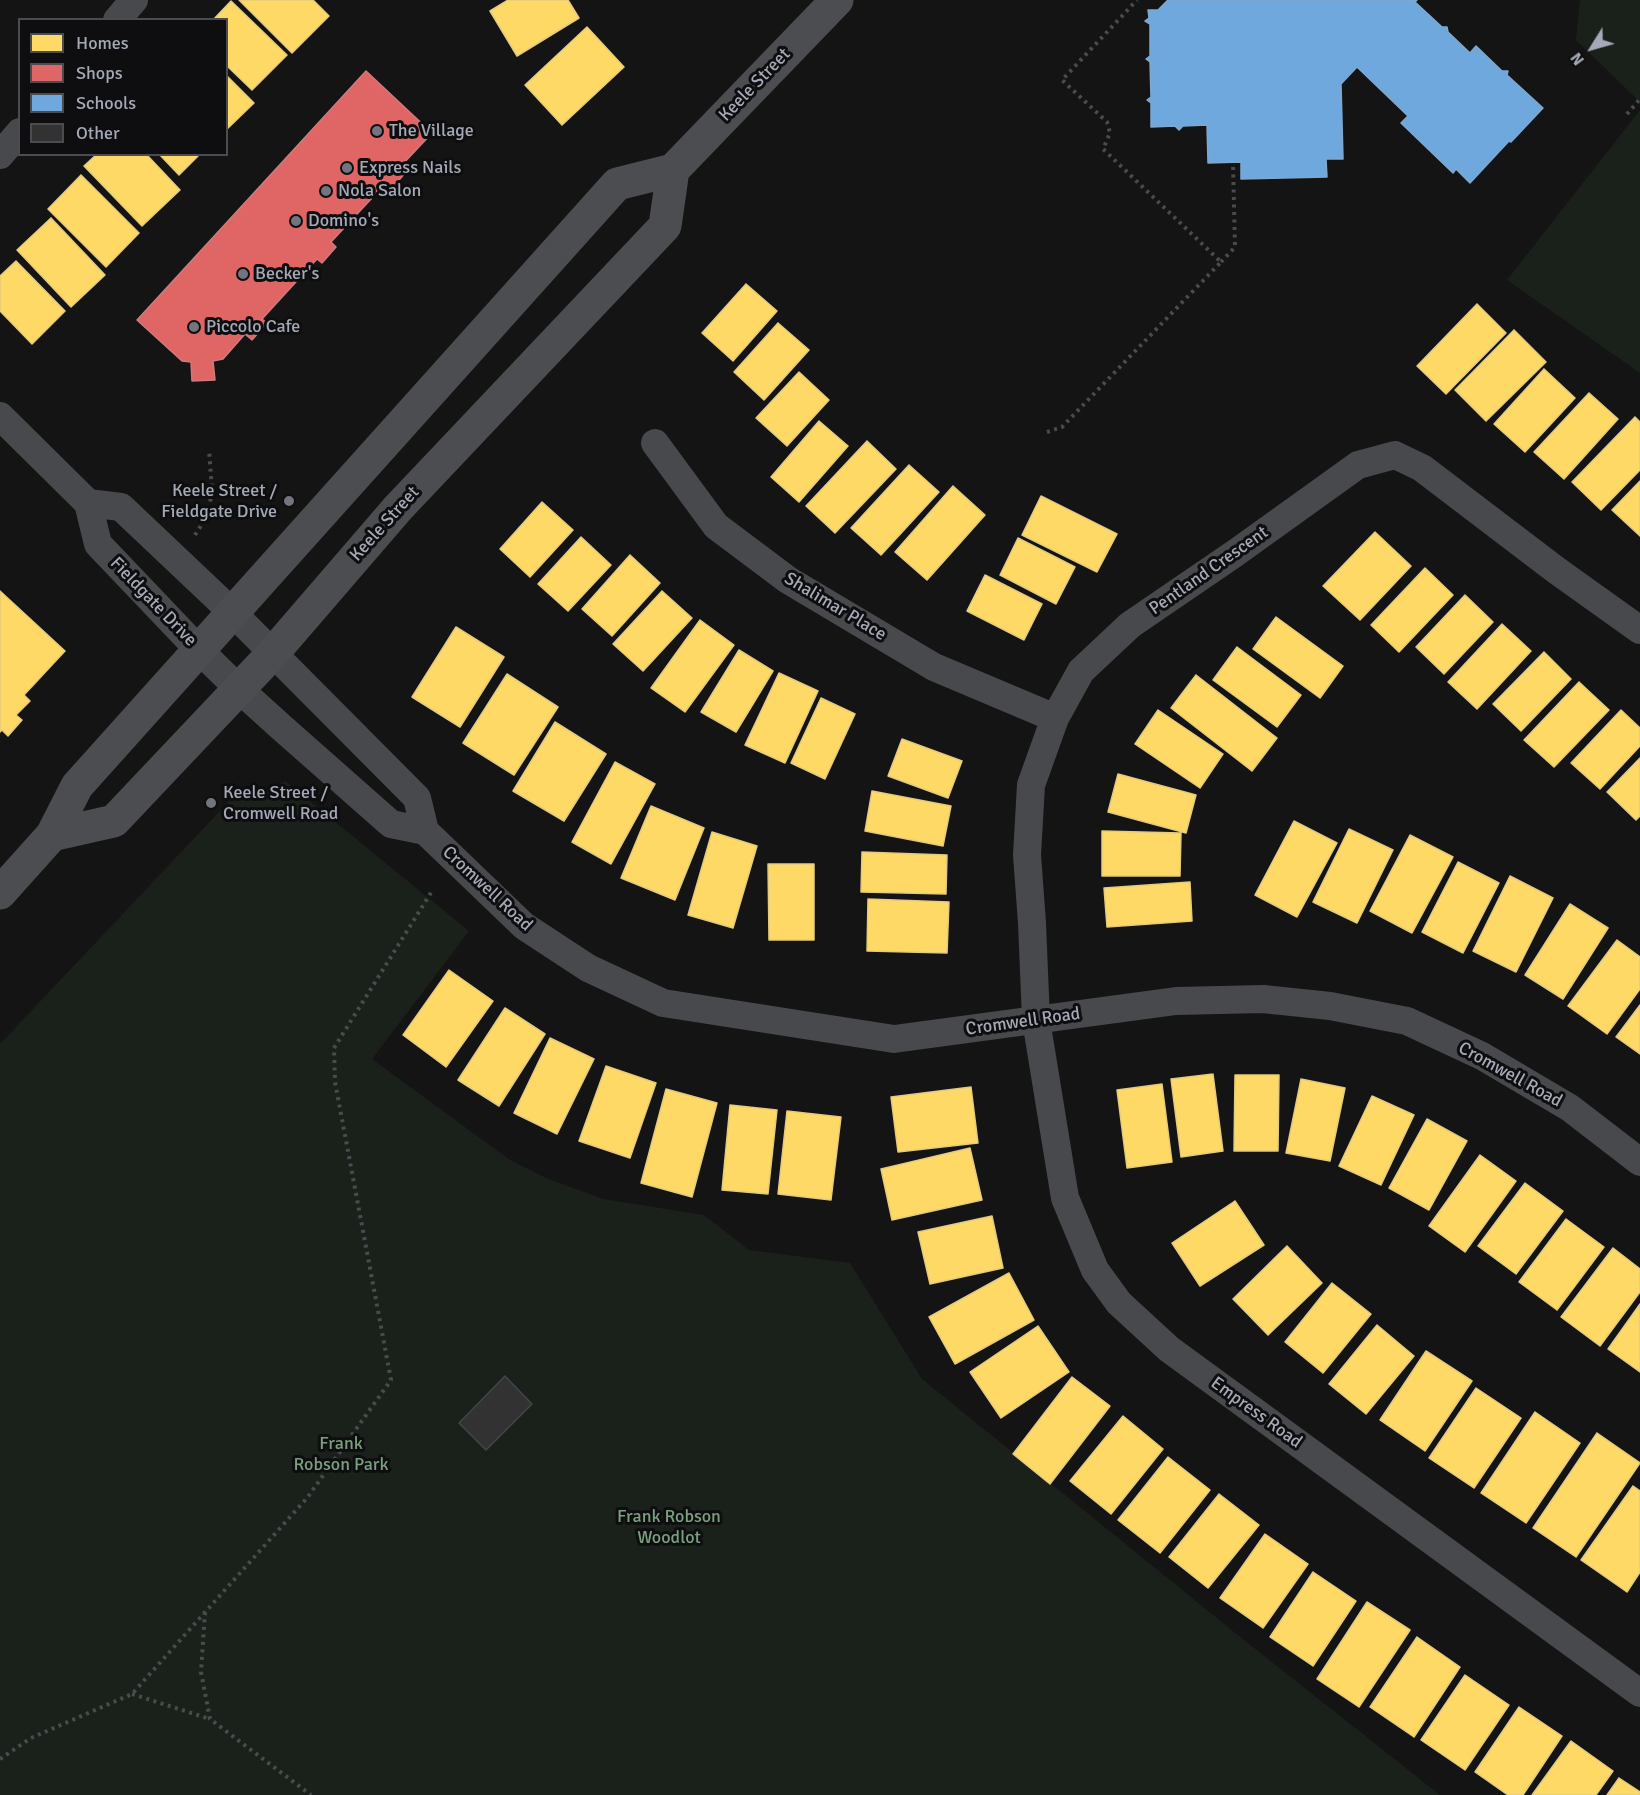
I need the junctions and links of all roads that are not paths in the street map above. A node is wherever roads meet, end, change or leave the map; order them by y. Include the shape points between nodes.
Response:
1 (134, 0) edge
2 (837, 0) edge
3 (119, 18) edge
4 (18, 134) edge
5 (0, 155) edge
6 (673, 170) junction
7 (0, 416) edge
8 (655, 443) dead end
9 (88, 503) junction
10 (233, 613) junction
11 (1640, 630) edge
12 (199, 650) junction
13 (273, 652) junction
14 (239, 689) junction
15 (1054, 718) junction
16 (425, 831) junction
17 (52, 836) junction
18 (0, 893) edge
19 (1036, 1020) junction
20 (1640, 1161) edge
21 (1640, 1693) edge

1 - 3 street
2 - 6 main road, Keele Street
4 - 5 street
6 - 10 main road via 617,184
6 - 13 main road, Keele Street via 664,226 398,508
7 - 9 street
8 - 15 street, Shalimar Place via 716,526 788,580 934,667
9 - 10 street via 121,507
9 - 12 street, Fieldgate Drive via 98,544
10 - 12 main road
10 - 13 street
11 - 15 street, Pentland Crescent via 1422,468 1395,455 1358,465 1130,625 1081,671
12 - 14 street, Fieldgate Drive
12 - 17 main road via 77,786
13 - 14 main road, Keele Street
13 - 16 street via 417,798
14 - 16 street via 391,824
14 - 17 main road, Keele Street via 114,820
15 - 19 street, Pentland Crescent via 1031,785 1027,855
16 - 19 street, Cromwell Road via 524,926 588,968 663,1003 894,1039
17 - 18 main road
19 - 20 street, Cromwell Road via 1176,1001 1263,999 1330,1006 1407,1021 1482,1056 1570,1108
19 - 21 street, Empress Road via 1065,1198 1095,1270 1119,1303 1169,1349

